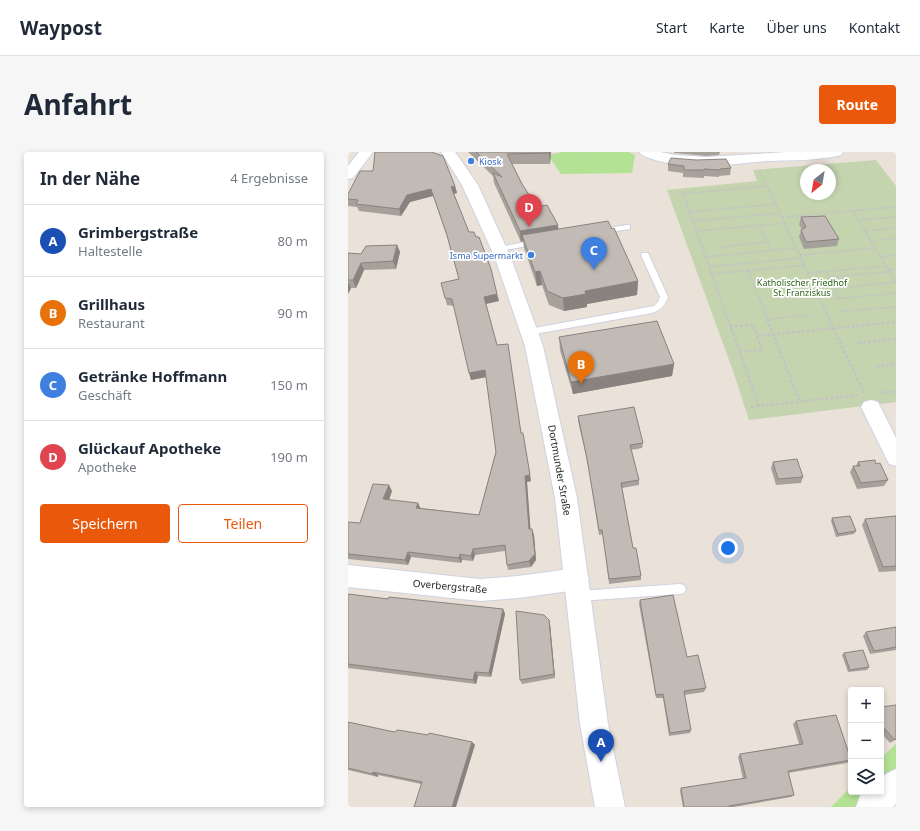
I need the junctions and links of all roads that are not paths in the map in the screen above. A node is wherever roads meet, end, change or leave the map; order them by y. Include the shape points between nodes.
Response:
1 (366, 152) edge
2 (448, 152) edge
3 (646, 152) edge
4 (836, 152) edge
5 (348, 175) edge
6 (627, 227) dead end
7 (589, 233) edge
8 (544, 241) edge
9 (499, 249) junction
10 (645, 255) dead end
11 (529, 332) junction
12 (871, 407) dead end
13 (896, 458) edge
14 (348, 576) edge
15 (578, 588) junction
16 (680, 589) dead end
17 (896, 784) edge
18 (610, 807) edge
19 (871, 807) edge

1 - 5 street
2 - 9 main road, Dortmunder Straße via 470,185
3 - 4 street via 666,158 697,161
6 - 7 lane
8 - 9 lane
9 - 11 main road, Dortmunder Straße
10 - 11 lane via 664,297 658,308
11 - 15 main road, Dortmunder Straße via 551,418 566,498
12 - 13 street
14 - 15 street, Overbergstraße via 480,590 518,587
15 - 16 lane
15 - 18 main road, Dortmunder Straße via 594,724
17 - 19 main road

